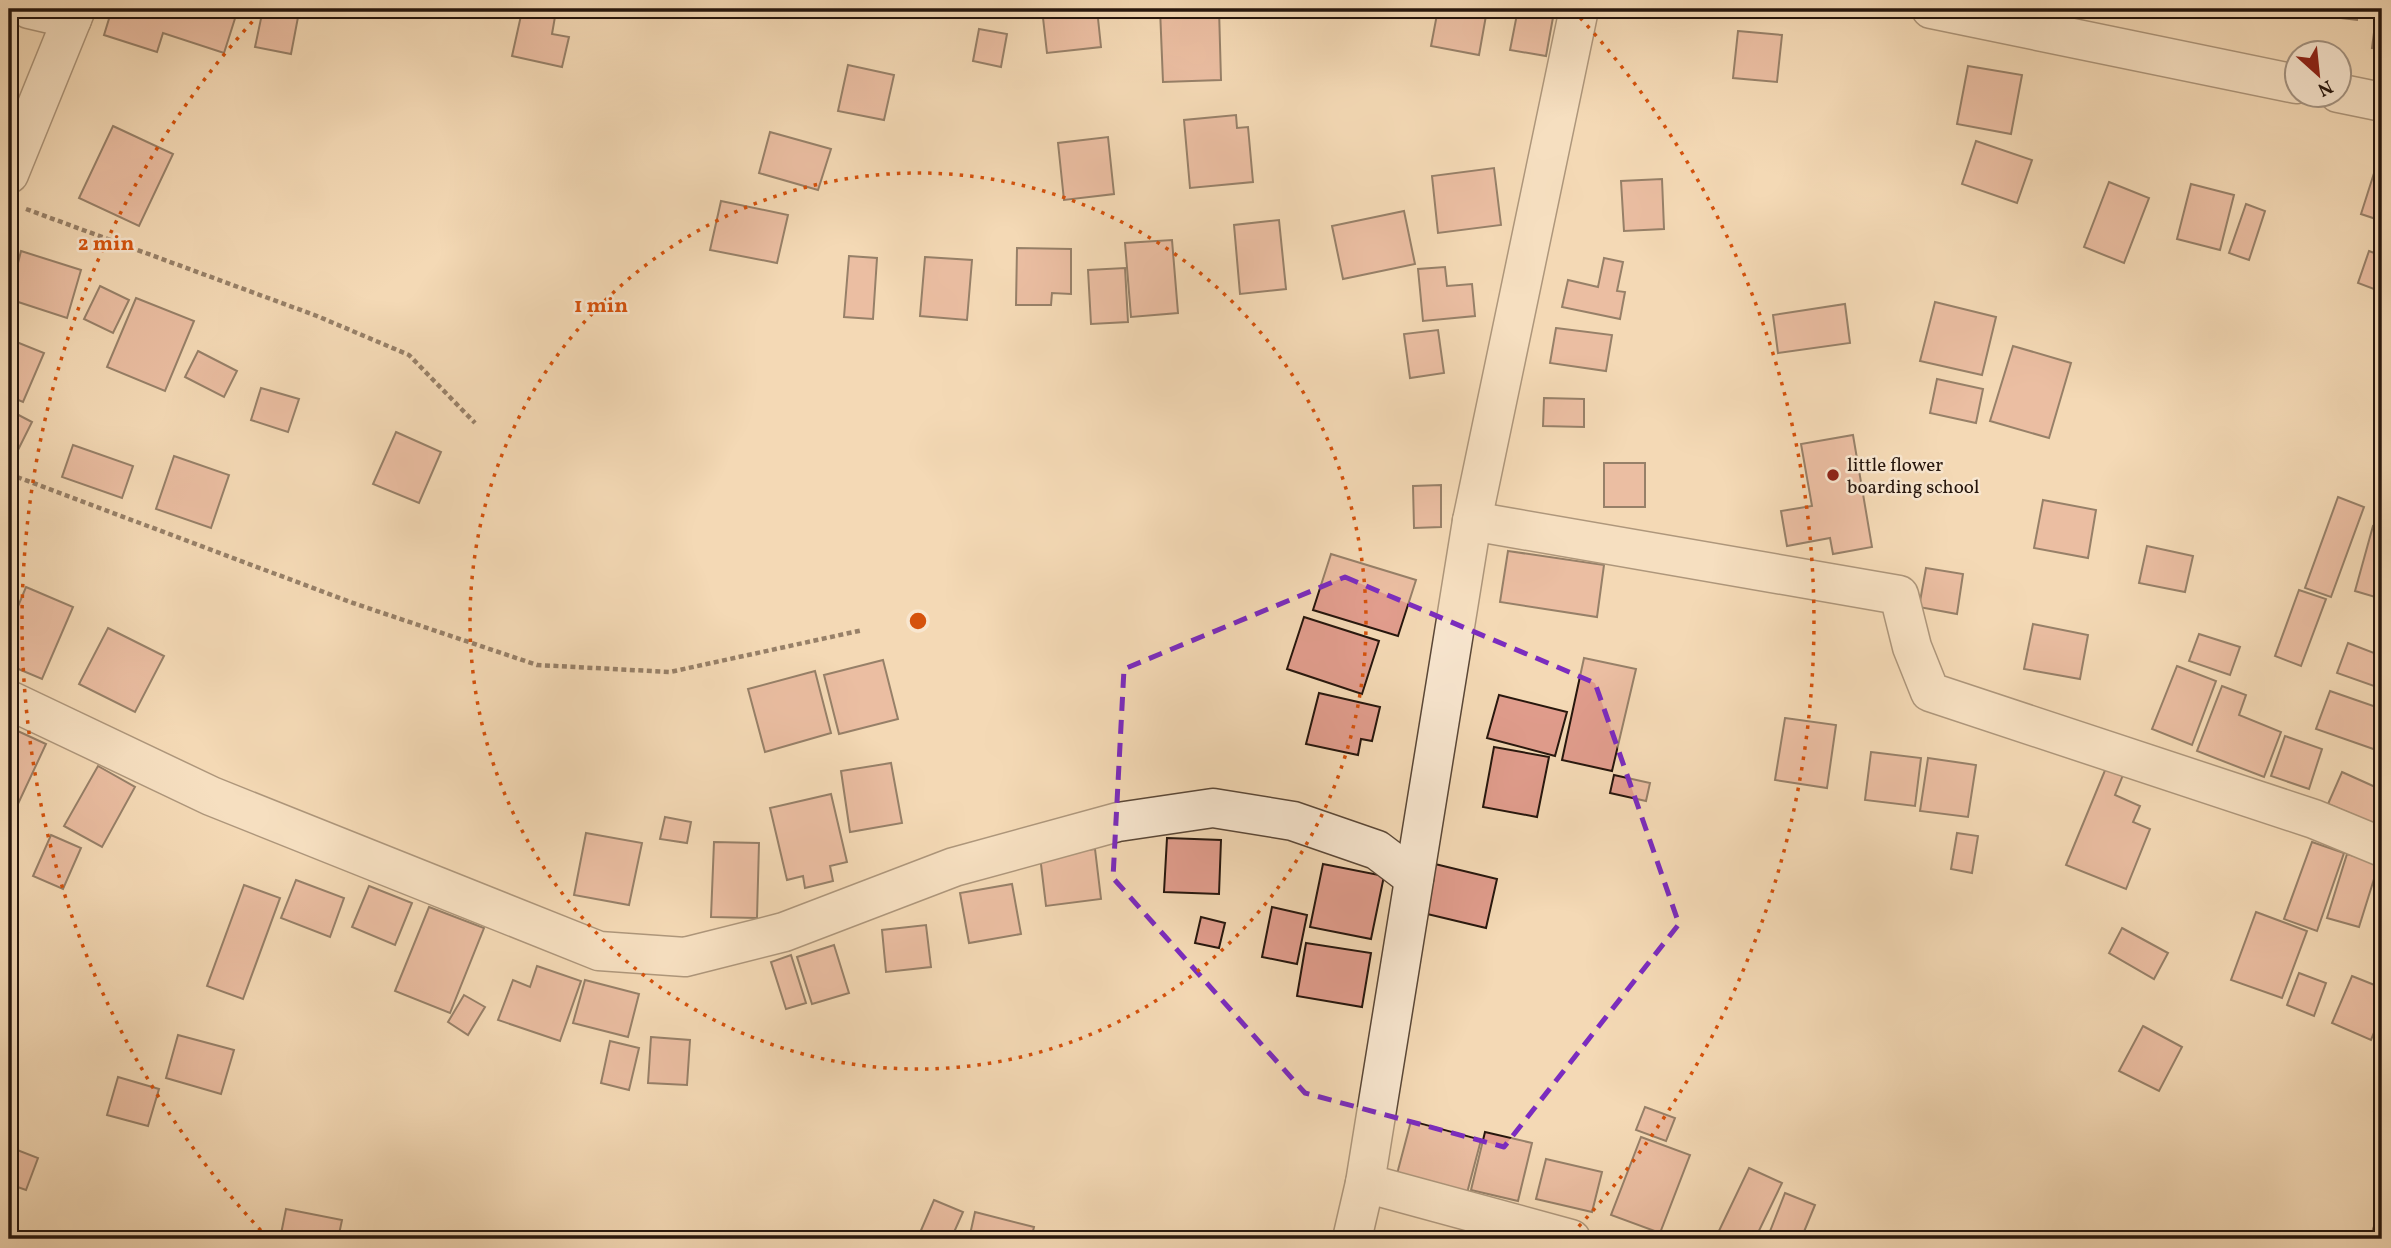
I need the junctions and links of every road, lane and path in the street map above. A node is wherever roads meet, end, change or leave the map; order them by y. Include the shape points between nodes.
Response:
1 (29, 9) edge
2 (1579, 9) edge
3 (1931, 9) edge
4 (74, 14) edge
5 (2282, 81) edge
6 (2352, 96) edge
7 (2382, 102) edge
8 (15, 191) edge
9 (475, 423) dead end
10 (9, 474) edge
11 (1472, 521) junction
12 (863, 630) dead end
13 (9, 700) edge
14 (2382, 847) edge
15 (1414, 878) junction
16 (1365, 1183) junction
17 (1352, 1239) edge
18 (1572, 1239) edge

1 - 4 street
2 - 11 street
3 - 5 street
4 - 8 street
6 - 7 street
8 - 9 path via 409,355
10 - 12 path via 353,603 537,665 670,672
11 - 14 street via 1899,595 1930,692 2314,819
11 - 15 street
13 - 15 street via 211,796 599,951 685,957 784,932 954,867 1118,822 1213,808 1293,821 1377,850
15 - 16 street
16 - 17 street
16 - 18 street

